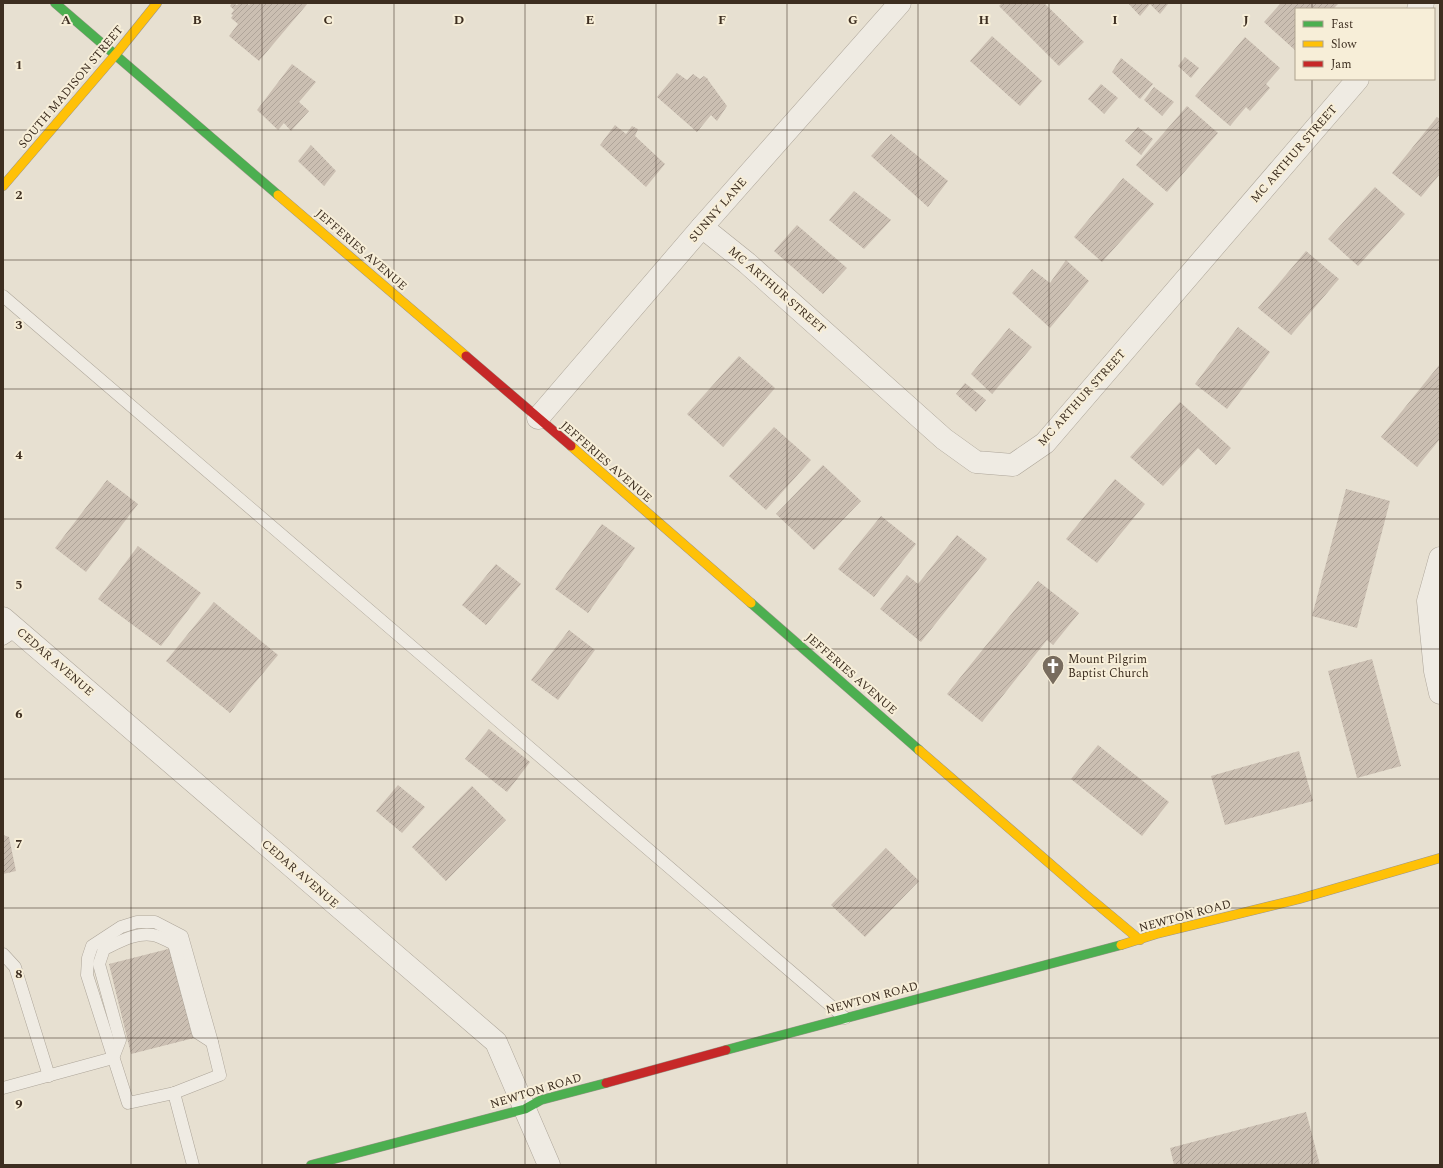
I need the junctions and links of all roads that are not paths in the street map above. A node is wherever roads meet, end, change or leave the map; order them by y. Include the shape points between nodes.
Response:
1 (55, 3) edge
2 (157, 3) edge
3 (900, 3) edge
4 (116, 54) junction
5 (1357, 80) edge
6 (3, 186) edge
7 (702, 227) junction
8 (3, 296) edge
9 (538, 418) junction
10 (1440, 558) edge
11 (8, 629) edge
12 (1440, 693) edge
13 (1440, 858) edge
14 (1140, 940) junction
15 (3, 954) edge
16 (845, 1018) junction
17 (114, 1058) junction
18 (49, 1076) junction
19 (3, 1088) edge
20 (174, 1093) junction
21 (525, 1109) junction
22 (193, 1165) edge
23 (312, 1165) edge
24 (549, 1165) edge

1 - 4 street, JEFFERIES AVENUE
2 - 4 street, SOUTH MADISON STREET
3 - 7 street, SUNNY LANE
4 - 6 street, SOUTH MADISON STREET
4 - 9 street, JEFFERIES AVENUE
5 - 7 street, MC ARTHUR STREET via 1045,443 1013,465 976,462 944,438 747,263
7 - 9 street, SUNNY LANE
8 - 16 lane
9 - 14 street, JEFFERIES AVENUE
10 - 12 street via 1428,601 1435,671
11 - 21 street, CEDAR AVENUE via 496,1042
13 - 14 street, NEWTON ROAD via 1299,899
14 - 16 street, NEWTON ROAD
15 - 18 lane via 15,967
16 - 21 street, NEWTON ROAD via 541,1100
17 - 18 lane
17 - 20 lane via 128,1103
17 - 20 lane via 87,975 88,958 92,946 121,927 137,922 155,922 182,936 220,1075
18 - 19 lane
20 - 22 lane
21 - 23 street, NEWTON ROAD
21 - 24 street, CEDAR AVENUE

